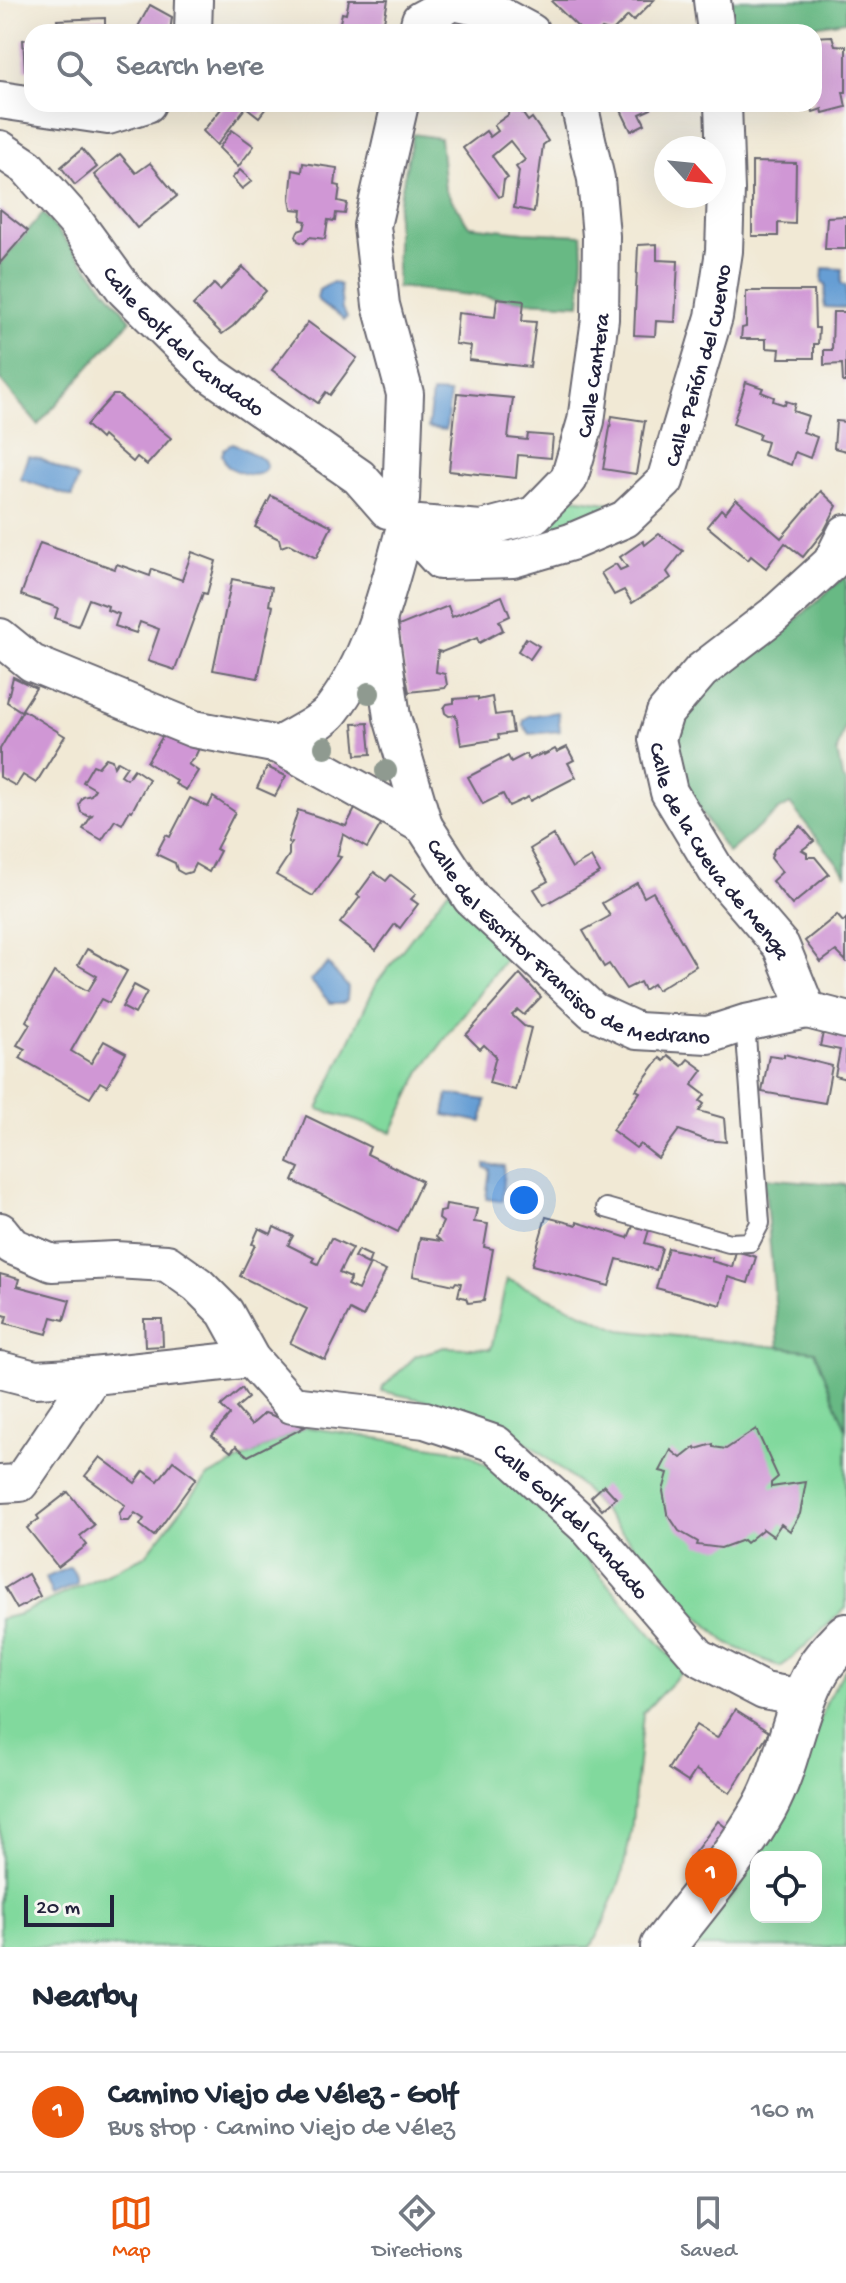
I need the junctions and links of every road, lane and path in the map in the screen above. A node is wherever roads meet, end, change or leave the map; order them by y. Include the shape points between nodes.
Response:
1 (194, 0) edge
2 (712, 0) edge
3 (193, 24) edge
4 (419, 24) edge
5 (516, 24) edge
6 (715, 24) edge
7 (0, 100) edge
8 (24, 104) edge
9 (81, 112) edge
10 (121, 112) edge
11 (398, 112) edge
12 (581, 112) edge
13 (723, 112) edge
14 (0, 149) edge
15 (405, 520) junction
16 (846, 533) edge
17 (378, 619) junction
18 (0, 637) edge
19 (279, 745) junction
20 (424, 826) junction
21 (807, 1010) junction
22 (846, 1020) edge
23 (745, 1023) junction
24 (606, 1208) dead end
25 (0, 1231) edge
26 (251, 1359) junction
27 (0, 1370) edge
28 (93, 1376) junction
29 (0, 1484) edge
30 (846, 1636) edge
31 (803, 1698) junction
32 (663, 1947) edge

1 - 3 street
2 - 6 street
4 - 5 street via 453,2 490,10
7 - 8 street
9 - 10 street
11 - 15 street via 372,226 381,305 405,394
12 - 15 street, Calle Cantera via 596,179 600,319 586,421 569,479 534,515 481,529
13 - 15 street, Calle Peñón del Cuervo via 724,251 714,317 665,481 625,519 513,559 440,561
14 - 15 street, Calle Golf del Candado via 27,167 125,290 209,373 359,477
15 - 17 street
16 - 21 street, Calle de la Cueva de Menga via 831,563 701,671 665,713 657,739 669,792 716,870 781,946
17 - 19 street via 329,713
17 - 20 street via 392,717
18 - 19 street, Calle del Escritor Francisco de Medrano via 32,663 194,729
19 - 20 street, Calle del Escritor Francisco de Medrano
20 - 23 street, Calle del Escritor Francisco de Medrano via 471,898 593,1011 637,1031 708,1035
21 - 22 street
21 - 23 street, Calle del Escritor Francisco de Medrano
23 - 24 lane via 760,1223 750,1242 729,1243
25 - 26 street, Calle Golf del Candado via 12,1246 52,1263 167,1263 225,1312
26 - 28 street
26 - 31 street, Calle Golf del Candado via 292,1405 428,1412 496,1444 588,1528 699,1657 764,1691
27 - 28 street via 35,1379
28 - 29 street via 20,1483
30 - 31 street via 819,1666
31 - 32 street via 765,1806

